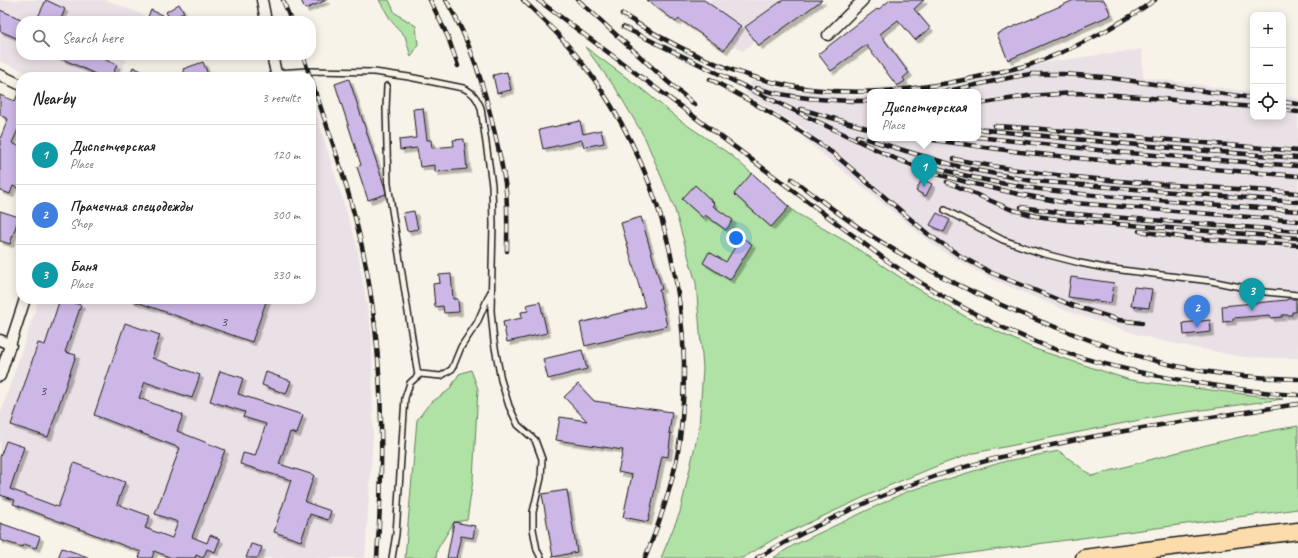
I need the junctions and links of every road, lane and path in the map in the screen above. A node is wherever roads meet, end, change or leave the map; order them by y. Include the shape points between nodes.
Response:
1 (262, 0) edge
2 (863, 0) edge
3 (265, 16) edge
4 (828, 35) dead end
5 (272, 60) edge
6 (274, 72) edge
7 (300, 72) edge
8 (0, 75) edge
9 (16, 83) edge
10 (387, 86) dead end
11 (945, 210) dead end
12 (491, 290) junction
13 (1298, 295) edge
14 (23, 304) edge
15 (0, 340) edge
16 (11, 345) junction
17 (0, 376) edge
18 (418, 376) junction
19 (1298, 532) edge
20 (392, 558) edge
21 (541, 558) edge
22 (1084, 558) edge

1 - 3 street
2 - 4 street
5 - 6 street
7 - 12 lane via 374,72 452,85 474,95 480,108 492,185
8 - 9 street
10 - 18 lane via 388,184
11 - 13 lane via 1009,242 1080,263
12 - 18 lane via 477,324 462,346 452,369 441,376
12 - 21 lane via 493,337 505,394 518,424 535,440 542,459 541,478 533,512 533,530
14 - 16 street
15 - 16 street
16 - 17 street
18 - 20 lane via 410,383 405,398 396,534
19 - 22 main road

